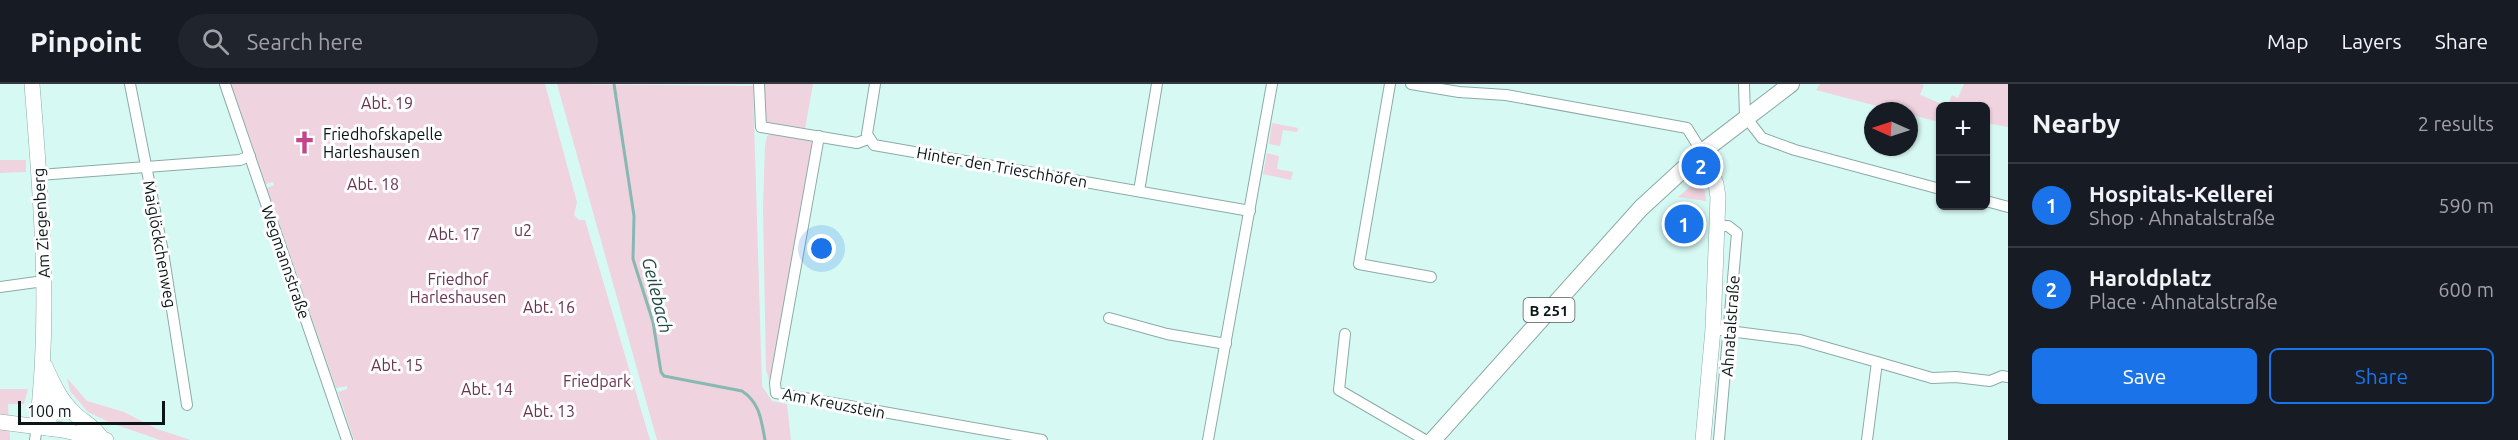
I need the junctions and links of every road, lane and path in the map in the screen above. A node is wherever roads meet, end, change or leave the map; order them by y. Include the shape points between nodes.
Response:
1 (32, 84) edge
2 (130, 84) edge
3 (225, 84) edge
4 (759, 84) edge
5 (875, 84) edge
6 (1157, 84) edge
7 (1272, 84) edge
8 (1390, 84) edge
9 (1412, 84) edge
10 (1744, 84) edge
11 (1791, 84) edge
12 (1746, 116) junction
13 (867, 134) junction
14 (819, 136) junction
15 (1702, 152) junction
16 (250, 156) junction
17 (146, 167) junction
18 (39, 175) junction
19 (1936, 188) edge
20 (1139, 191) junction
21 (1990, 202) edge
22 (2008, 207) edge
23 (1250, 211) junction
24 (1718, 226) junction
25 (1431, 277) dead end
26 (44, 281) junction
27 (0, 287) edge
28 (1109, 318) dead end
29 (1713, 329) junction
30 (1730, 330) junction
31 (1345, 334) dead end
32 (1226, 344) junction
33 (1877, 362) junction
34 (44, 363) junction
35 (2008, 377) edge
36 (54, 387) junction
37 (187, 405) dead end
38 (0, 422) edge
39 (42, 434) edge
40 (104, 440) edge
41 (347, 440) edge
42 (1042, 440) edge
43 (1208, 440) edge
44 (1425, 440) edge
45 (1433, 440) edge
46 (1704, 440) edge
47 (1719, 440) edge
48 (1867, 440) edge

1 - 18 street, Am Ziegenberg
2 - 17 street, Maiglöckchenweg
3 - 16 street, Wegmannstraße
4 - 14 street, Hinter den Trieschhöfen via 761,126
5 - 13 street
6 - 20 street
7 - 23 street
8 - 25 street via 1359,264
9 - 15 street via 1506,95 1687,128
10 - 12 street
11 - 12 main road, B 251
12 - 15 main road, B 251
12 - 19 street via 1762,138
13 - 14 street, Hinter den Trieschhöfen via 857,143
13 - 20 street, Hinter den Trieschhöfen via 874,145
14 - 42 street, Am Kreuzstein via 776,393
15 - 24 street, Ahnatalstraße via 1716,184
15 - 45 main road, B 251 via 1641,208
16 - 17 street
16 - 41 street, Wegmannstraße
17 - 18 street
17 - 37 street, Maiglöckchenweg
18 - 26 street, Am Ziegenberg
20 - 23 street, Hinter den Trieschhöfen
21 - 22 street
23 - 32 street
24 - 29 street, Ahnatalstraße
24 - 30 street, Ahnatalstraße via 1728,226 1737,233
26 - 27 street
26 - 34 street, Am Ziegenberg
28 - 32 street via 1167,334
29 - 30 street
29 - 46 street, Ahnatalstraße
30 - 33 street via 1800,340
30 - 47 street, Ahnatalstraße
31 - 44 street via 1339,390
32 - 43 street
33 - 35 street via 1932,378 1990,381
33 - 48 street
34 - 36 street
34 - 39 street, Am Ziegenberg
36 - 39 street
36 - 40 street via 65,404 96,428
38 - 39 street
39 - 40 street

